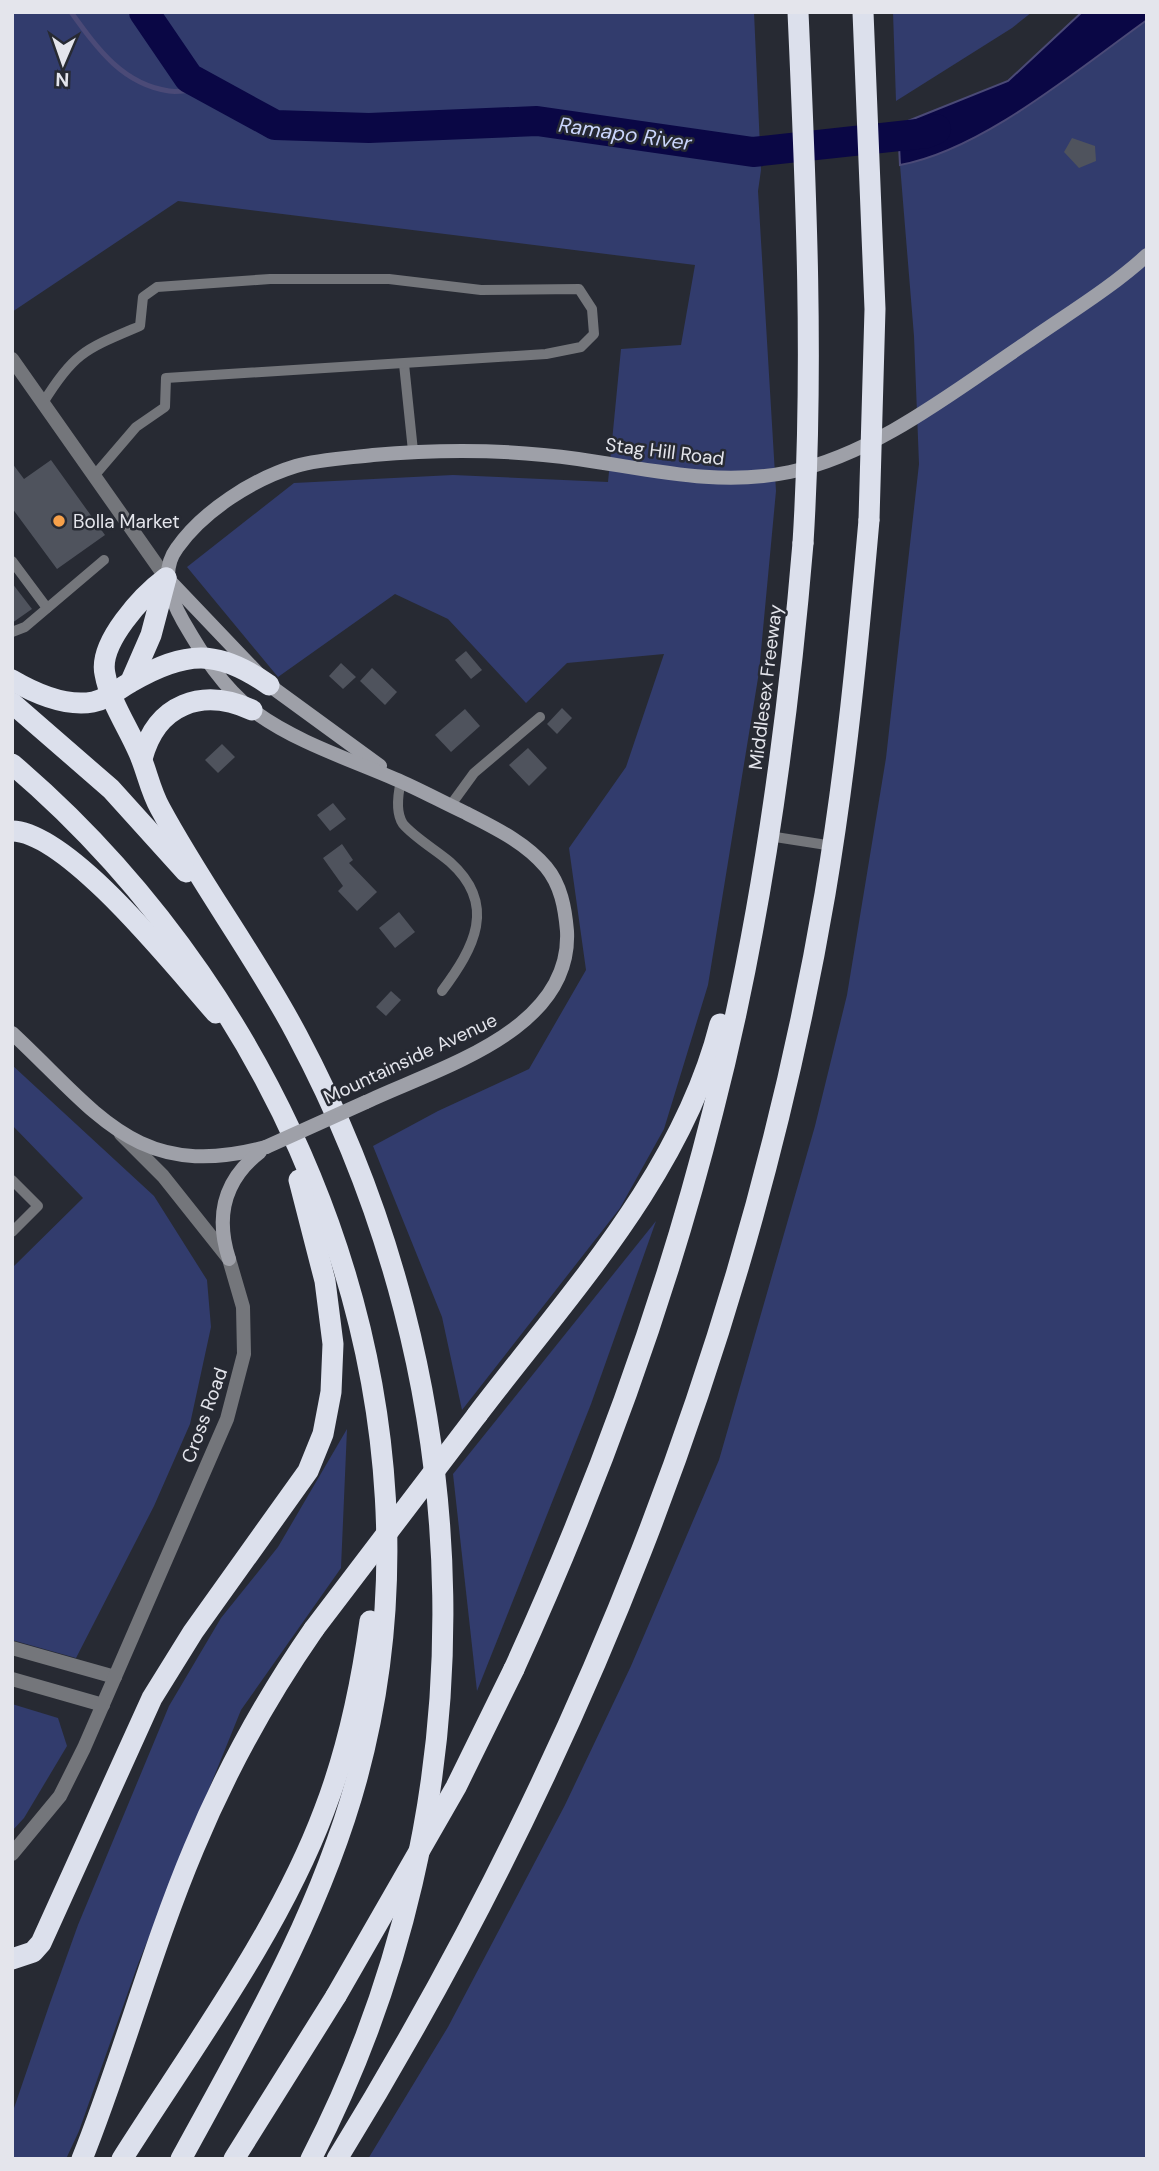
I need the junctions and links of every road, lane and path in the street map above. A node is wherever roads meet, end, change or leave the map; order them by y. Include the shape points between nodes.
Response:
1 (798, 12) edge
2 (863, 12) edge
3 (1147, 255) edge
4 (14, 364) edge
5 (404, 364) junction
6 (43, 403) junction
7 (413, 451) junction
8 (93, 476) junction
9 (104, 560) dead end
10 (12, 561) edge
11 (166, 578) junction
12 (47, 608) junction
13 (12, 632) edge
14 (203, 657) junction
15 (12, 680) edge
16 (131, 681) junction
17 (269, 685) junction
18 (112, 695) junction
19 (12, 703) edge
20 (252, 710) junction
21 (540, 717) dead end
22 (142, 759) junction
23 (12, 764) edge
24 (401, 781) junction
25 (450, 806) junction
26 (12, 831) edge
27 (769, 836) junction
28 (833, 846) junction
29 (237, 937) junction
30 (442, 991) dead end
31 (12, 1033) edge
32 (252, 1053) junction
33 (276, 1100) junction
34 (112, 1126) junction
35 (266, 1147) junction
36 (12, 1180) edge
37 (12, 1232) edge
38 (229, 1259) junction
39 (378, 1430) junction
40 (12, 1648) edge
41 (115, 1677) junction
42 (12, 1679) edge
43 (103, 1705) junction
44 (12, 1854) edge
45 (12, 1959) edge
46 (82, 2159) edge
47 (122, 2159) edge
48 (181, 2159) edge
49 (233, 2159) edge
50 (311, 2159) edge
51 (337, 2159) edge

1 - 27 highway, Middlesex Freeway, bridge via 810,431 792,661
2 - 28 highway, bridge via 875,309 874,422 850,726
3 - 7 street, Stag Hill Road via 998,361 890,431 828,462 789,472 721,479 514,452
4 - 6 street
5 - 6 lane via 546,354 581,347 594,334 592,309 579,289 481,290 388,279 270,279 157,287 143,297 140,326 92,346 65,366
5 - 7 lane
5 - 8 lane via 166,378 165,407 136,427
6 - 8 street
7 - 11 street, Stag Hill Road via 298,466 257,481 185,536 171,556
8 - 11 street
9 - 12 lane
10 - 12 lane
11 - 14 street, Mountainside Avenue
11 - 16 highway via 151,635
11 - 17 street, Mountainside Avenue
11 - 18 highway via 147,592 107,648 104,672
12 - 13 lane
14 - 16 highway
14 - 17 highway via 241,665
14 - 20 street, Mountainside Avenue
15 - 18 highway via 62,701 95,701
16 - 18 highway
17 - 24 street, Mountainside Avenue
18 - 22 highway
19 - 29 highway via 76,756 143,822
20 - 22 highway via 221,699 188,703 156,725
20 - 24 street, Mountainside Avenue via 341,757
21 - 25 lane via 474,773
22 - 29 highway via 160,807
23 - 32 highway via 77,822 138,888 197,964
24 - 25 street, Mountainside Avenue
24 - 30 lane via 398,807 403,823 464,876 475,901 472,946
25 - 35 street, Mountainside Avenue, bridge via 527,848 550,872 565,905 562,973 545,1002 502,1038
26 - 32 highway via 48,842 85,872
27 - 28 lane
27 - 46 highway, bridge via 710,1060 680,1133 622,1224 314,1629 242,1745 193,1849
27 - 49 highway, bridge via 728,1052 675,1246 602,1460 514,1669 456,1787 336,1996
28 - 51 highway via 803,1007 760,1188 704,1378 642,1552 564,1737 497,1876 439,1987
29 - 50 highway via 295,1029 319,1077 380,1225 419,1372 441,1531 443,1676 424,1838 370,2027
31 - 34 street, Cross Road
32 - 33 highway
33 - 39 highway via 334,1240 362,1337
33 - 45 highway via 317,1247 330,1315 333,1368 323,1434 307,1471 152,1698 41,1943 33,1952
34 - 35 street, Mountainside Avenue via 150,1148 178,1157 225,1157
34 - 38 street, Cross Road via 170,1185
35 - 38 street, Mountainside Avenue via 235,1176 226,1193 221,1227
36 - 37 lane via 38,1206
38 - 41 street, Cross Road via 245,1332 234,1399
39 - 47 highway via 374,1572 365,1658 353,1719 324,1812 261,1940
39 - 48 highway via 387,1585 378,1675 358,1774 304,1924
40 - 41 street
41 - 43 street, Cross Road
42 - 43 street
43 - 44 street, Cross Road via 60,1796

